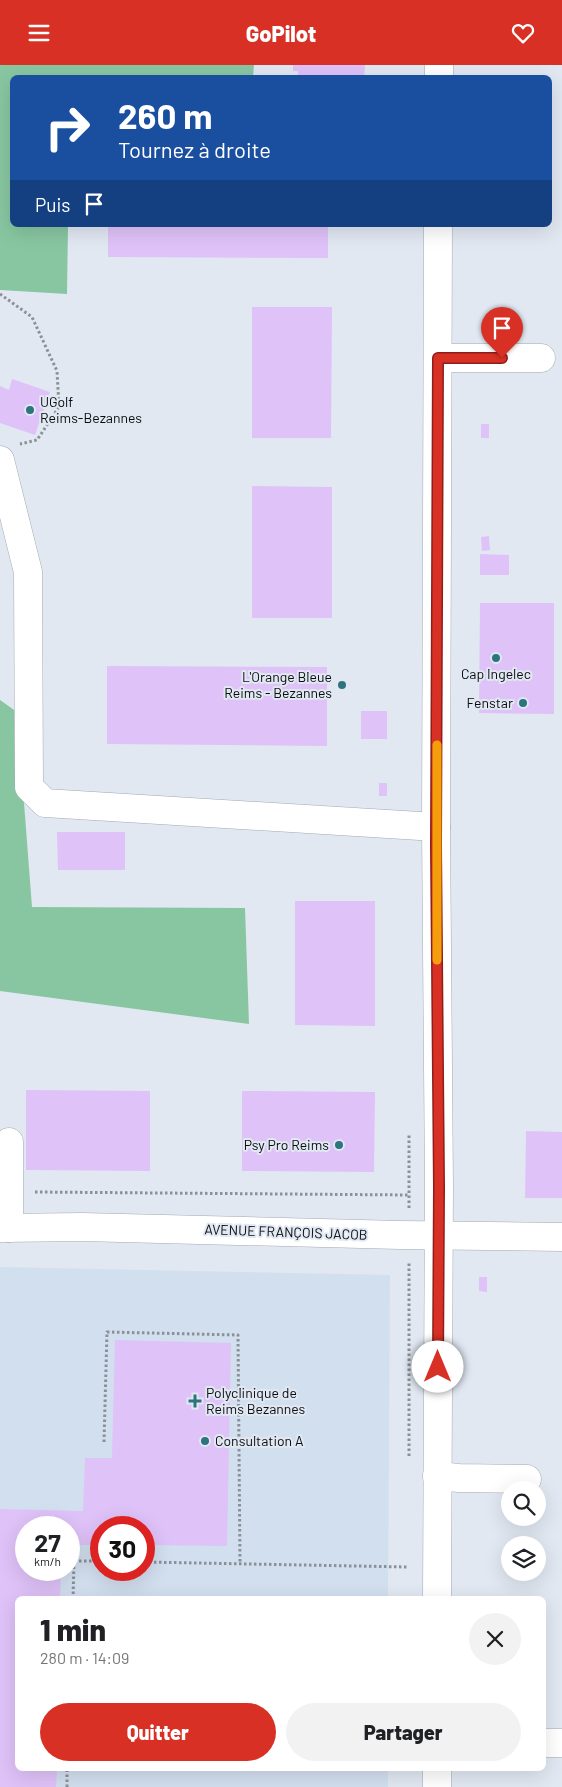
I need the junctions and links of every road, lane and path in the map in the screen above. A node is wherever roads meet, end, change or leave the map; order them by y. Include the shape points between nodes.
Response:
1 (438, 227) edge
2 (0, 294) edge
3 (438, 358) junction
4 (541, 358) dead end
5 (9, 452) edge
6 (436, 827) junction
7 (9, 1142) dead end
8 (9, 1192) junction
9 (409, 1195) dead end
10 (5, 1228) edge
11 (438, 1236) junction
12 (562, 1237) edge
13 (104, 1441) dead end
14 (437, 1476) junction
15 (527, 1479) dead end
16 (155, 1562) edge
17 (240, 1564) junction
18 (408, 1567) dead end
19 (73, 1581) edge
20 (72, 1596) edge
21 (437, 1596) edge
22 (546, 1743) edge
23 (562, 1743) edge
24 (67, 1771) edge
25 (436, 1771) edge
26 (67, 1787) edge
27 (437, 1787) edge

1 - 3 street
2 - 5 path via 32,317 57,371 59,407 37,440
3 - 4 street
3 - 6 street
5 - 6 street via 28,572 29,787 45,803
6 - 11 street
7 - 8 street, AVENUE FRANÇOIS JACOB
8 - 9 path
8 - 10 street, AVENUE FRANÇOIS JACOB
10 - 11 street, AVENUE FRANÇOIS JACOB
11 - 12 street, AVENUE FRANÇOIS JACOB
11 - 14 street
13 - 17 path via 107,1332 238,1335
14 - 15 street
14 - 21 street
16 - 17 path
17 - 18 path
19 - 20 path
22 - 23 street
24 - 26 path
25 - 27 street

